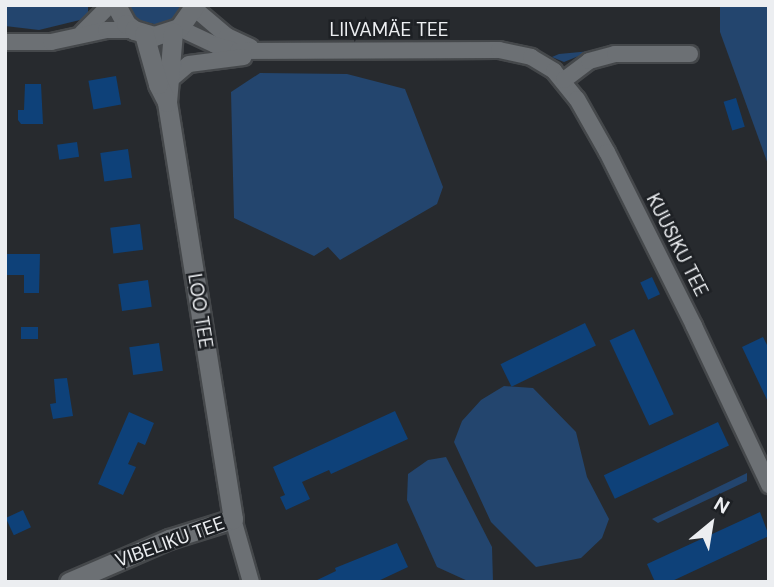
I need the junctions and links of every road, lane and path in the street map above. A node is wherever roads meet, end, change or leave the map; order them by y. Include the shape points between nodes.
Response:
1 (110, 5) edge
2 (116, 5) edge
3 (194, 7) edge
4 (176, 30) junction
5 (139, 32) junction
6 (77, 36) junction
7 (5, 42) edge
8 (263, 52) junction
9 (514, 52) joint
10 (690, 54) dead end
11 (171, 79) junction
12 (564, 80) junction
13 (167, 102) junction
14 (769, 485) edge
15 (233, 519) junction
16 (69, 582) edge
17 (251, 582) edge

1 - 6 street
2 - 5 street via 120,16
3 - 4 street
3 - 8 street, LIIVAMÄE TEE via 228,36
4 - 5 street
4 - 8 street, LIIVAMÄE TEE via 226,49
4 - 11 street, LOO TEE
5 - 6 street via 116,29
5 - 13 street, LOO TEE
6 - 7 street
8 - 9 street, LIIVAMÄE TEE
8 - 11 street via 189,64
9 - 12 street, KUUSIKU TEE via 544,63
10 - 12 street via 600,57
11 - 13 street, LOO TEE
12 - 14 street, KUUSIKU TEE via 661,258
13 - 15 street, LOO TEE
15 - 16 street, VIBELIKU TEE via 169,539
15 - 17 street

